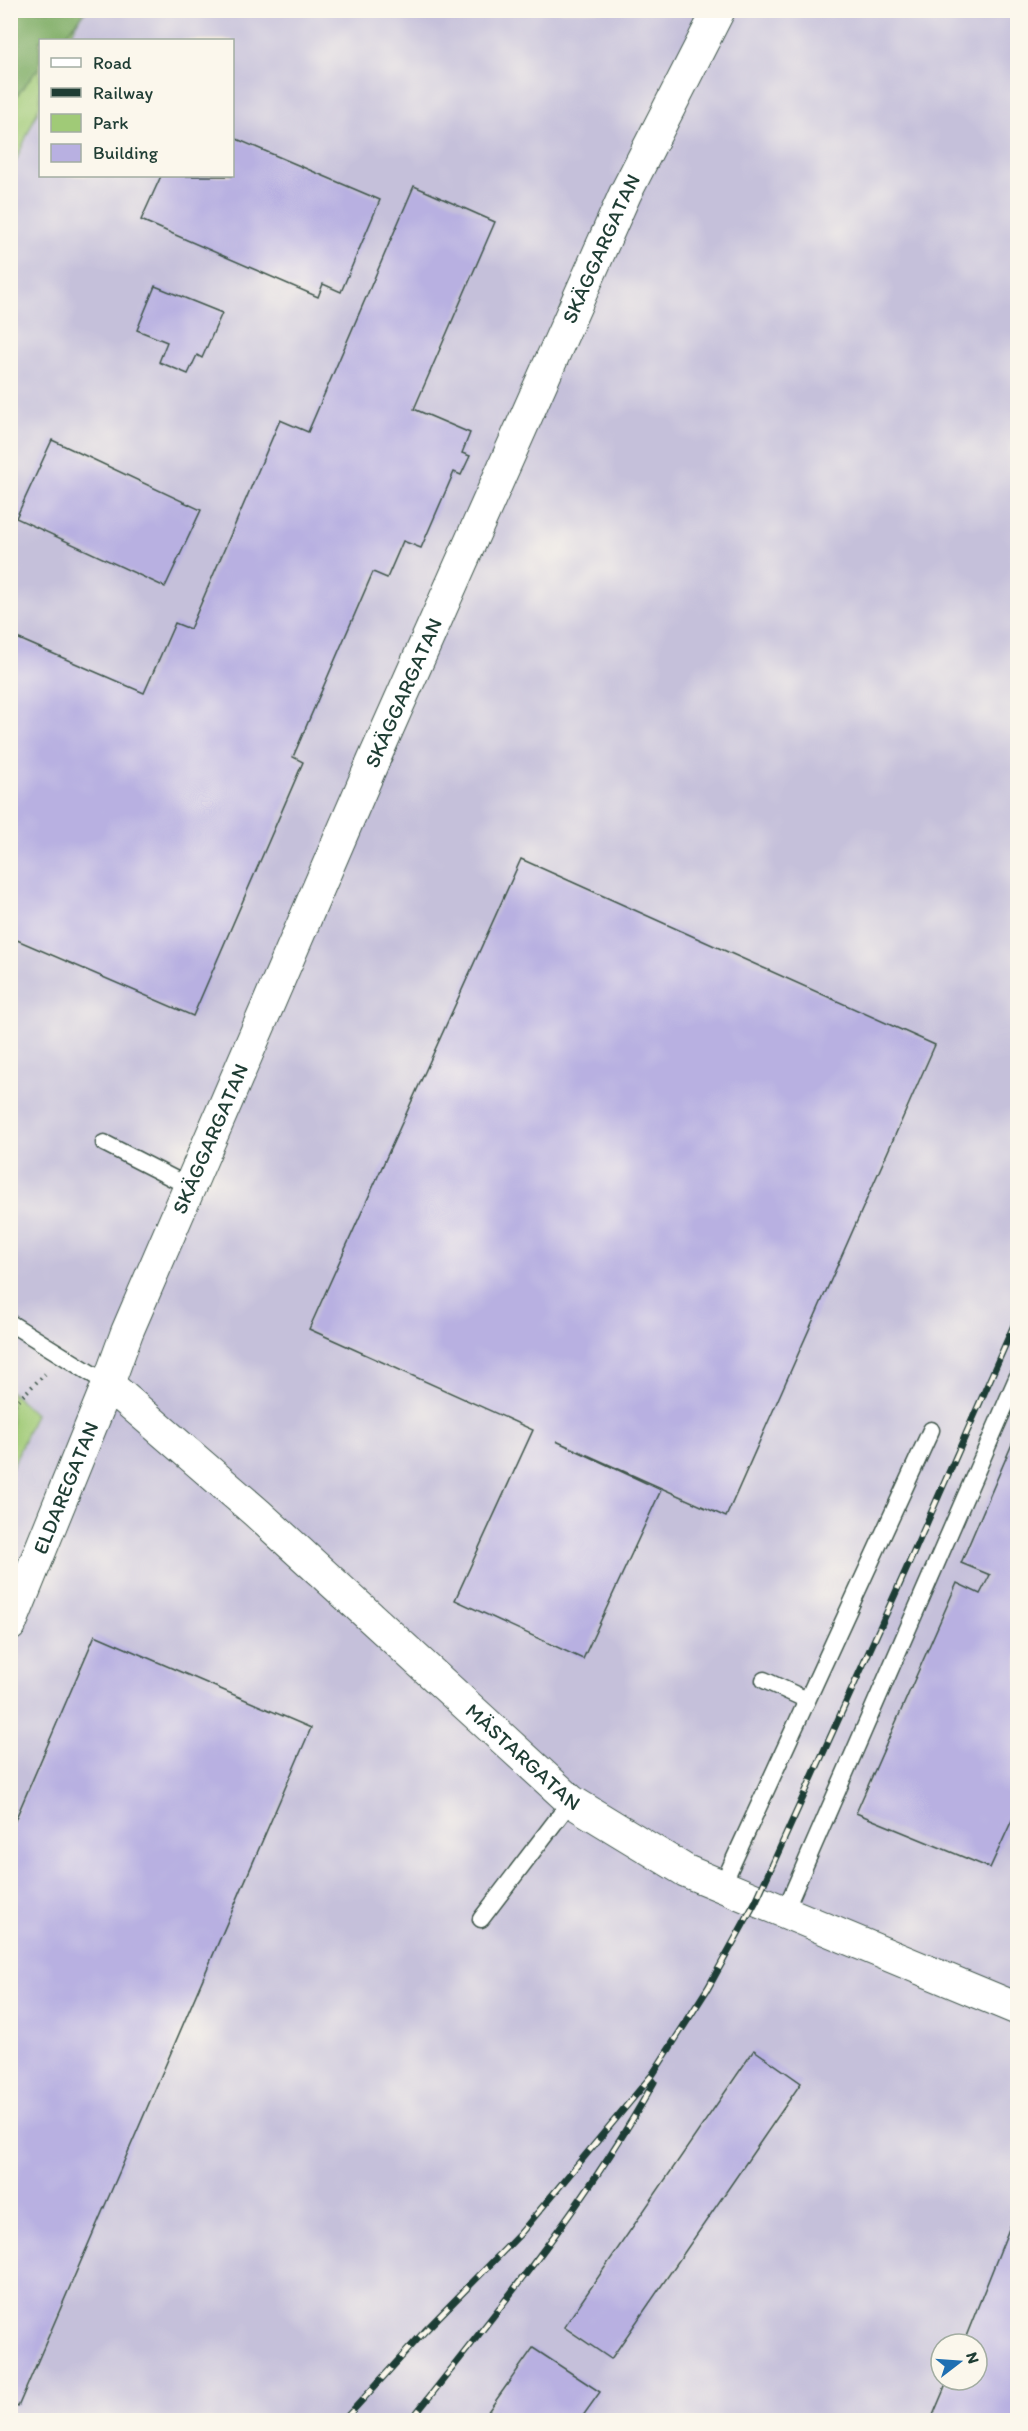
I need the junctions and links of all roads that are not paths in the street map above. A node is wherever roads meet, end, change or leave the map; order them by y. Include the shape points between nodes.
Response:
1 (719, 10) edge
2 (104, 1143) dead end
3 (190, 1186) junction
4 (10, 1323) edge
5 (1017, 1376) edge
6 (108, 1384) junction
7 (931, 1430) dead end
8 (10, 1626) edge
9 (764, 1680) dead end
10 (807, 1700) junction
11 (571, 1802) junction
12 (722, 1886) junction
13 (784, 1913) junction
14 (481, 1919) dead end
15 (1017, 2009) edge

1 - 3 street, SKÄGGARGATAN via 625,194
2 - 3 lane
3 - 6 street, SKÄGGARGATAN
4 - 6 lane
5 - 13 lane
6 - 8 street, ELDAREGATAN
6 - 11 street, MÄSTARGATAN via 257,1513
7 - 10 lane
9 - 10 lane
10 - 12 lane
11 - 12 street, MÄSTARGATAN via 686,1870
11 - 14 lane
12 - 13 street, MÄSTARGATAN
13 - 15 street, MÄSTARGATAN

